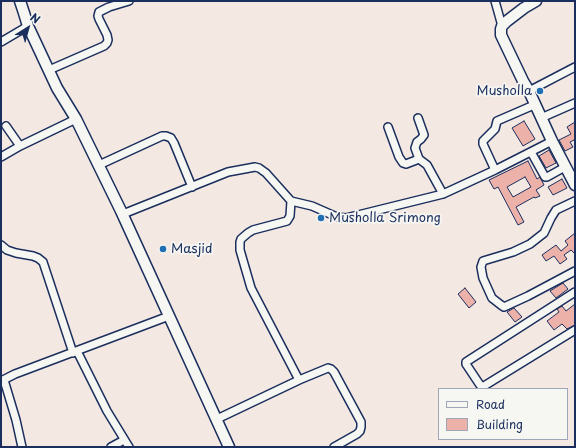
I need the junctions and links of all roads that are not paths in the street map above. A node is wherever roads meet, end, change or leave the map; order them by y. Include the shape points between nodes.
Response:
1 (20, 1) edge
2 (129, 1) edge
3 (495, 1) edge
4 (536, 1) edge
5 (28, 26) junction
6 (502, 26) junction
7 (1, 42) edge
8 (575, 67) edge
9 (49, 70) junction
10 (529, 92) junction
11 (575, 103) edge
12 (534, 105) junction
13 (418, 118) dead end
14 (541, 118) junction
15 (76, 119) junction
16 (6, 126) dead end
17 (388, 127) dead end
18 (552, 141) junction
19 (20, 146) junction
20 (531, 152) junction
21 (1, 157) edge
22 (419, 159) junction
23 (99, 165) junction
24 (565, 167) junction
25 (495, 170) junction
26 (575, 185) edge
27 (192, 187) junction
28 (442, 194) junction
29 (291, 201) junction
30 (575, 201) edge
31 (123, 214) junction
32 (1, 244) edge
33 (575, 271) edge
34 (575, 292) edge
35 (169, 316) junction
36 (575, 330) edge
37 (75, 352) junction
38 (2, 380) edge
39 (300, 380) junction
40 (217, 419) junction
41 (124, 440) junction
42 (22, 447) edge
43 (111, 447) edge
44 (129, 447) edge
45 (229, 447) edge
46 (334, 447) edge

1 - 5 street
2 - 9 street via 99,12 98,16 108,40 104,46
3 - 6 street
4 - 6 street
5 - 7 street
5 - 9 street
6 - 10 street via 501,35
8 - 10 street
9 - 15 street
10 - 12 street
11 - 14 street
12 - 14 street
12 - 25 street via 497,120 496,130 483,141
13 - 22 street via 424,135 415,145
14 - 18 street
15 - 19 street
15 - 23 street
16 - 19 street
17 - 22 street via 403,162 406,164
18 - 20 street
18 - 24 street
19 - 21 street
20 - 24 street via 544,177 547,178
20 - 25 street
22 - 28 street via 427,165
23 - 27 street via 166,136 174,143
23 - 31 street
24 - 26 street
25 - 28 street
27 - 29 street via 228,172 255,167 266,172
27 - 31 street
28 - 29 street via 346,218
29 - 39 street via 287,221 248,233 241,239 240,250 251,288
30 - 33 street via 556,210 544,233 530,244 484,261 481,269 492,298 504,307
31 - 35 street
32 - 37 street via 7,250 33,256 43,262
34 - 36 street via 465,363 480,385 484,386
35 - 37 street
35 - 40 street
37 - 38 street
37 - 41 street
38 - 42 street
39 - 40 street
39 - 46 street via 331,369 361,422 358,434
40 - 45 street
41 - 43 street
41 - 44 street

